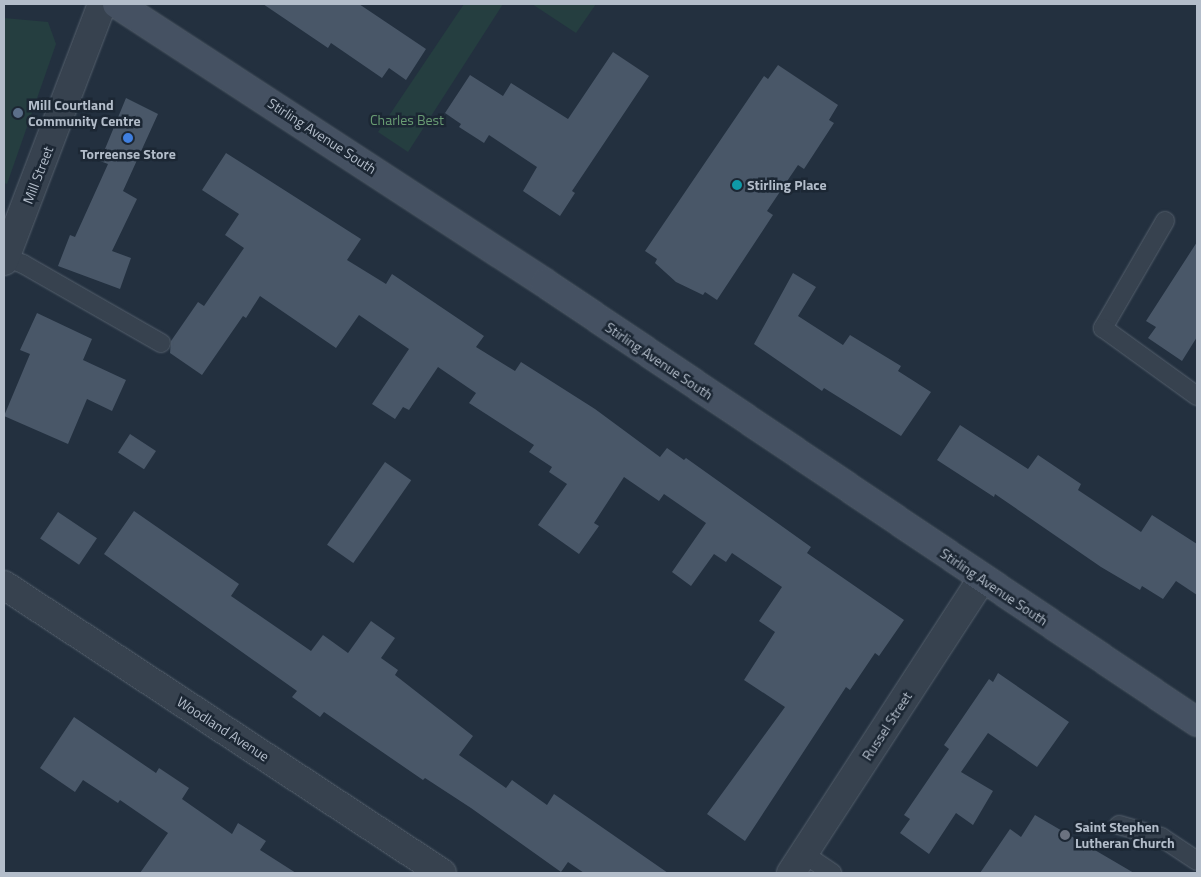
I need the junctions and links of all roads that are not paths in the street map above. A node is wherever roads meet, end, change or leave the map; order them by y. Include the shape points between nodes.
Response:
1 (102, 4) edge
2 (117, 4) edge
3 (1165, 221) dead end
4 (4, 259) edge
5 (161, 343) dead end
6 (1197, 396) edge
7 (982, 579) junction
8 (4, 585) edge
9 (1197, 722) edge
10 (1119, 825) dead end
11 (1197, 861) edge
12 (798, 864) edge
13 (442, 873) edge
14 (832, 873) edge

1 - 4 street, Mill Street
2 - 7 street, Stirling Avenue South via 536,278
3 - 6 lane via 1103,328
4 - 5 lane via 23,264
7 - 9 street, Stirling Avenue South
7 - 12 street, Russel Street
8 - 13 street, Woodland Avenue
10 - 11 lane via 1161,836
12 - 14 lane

